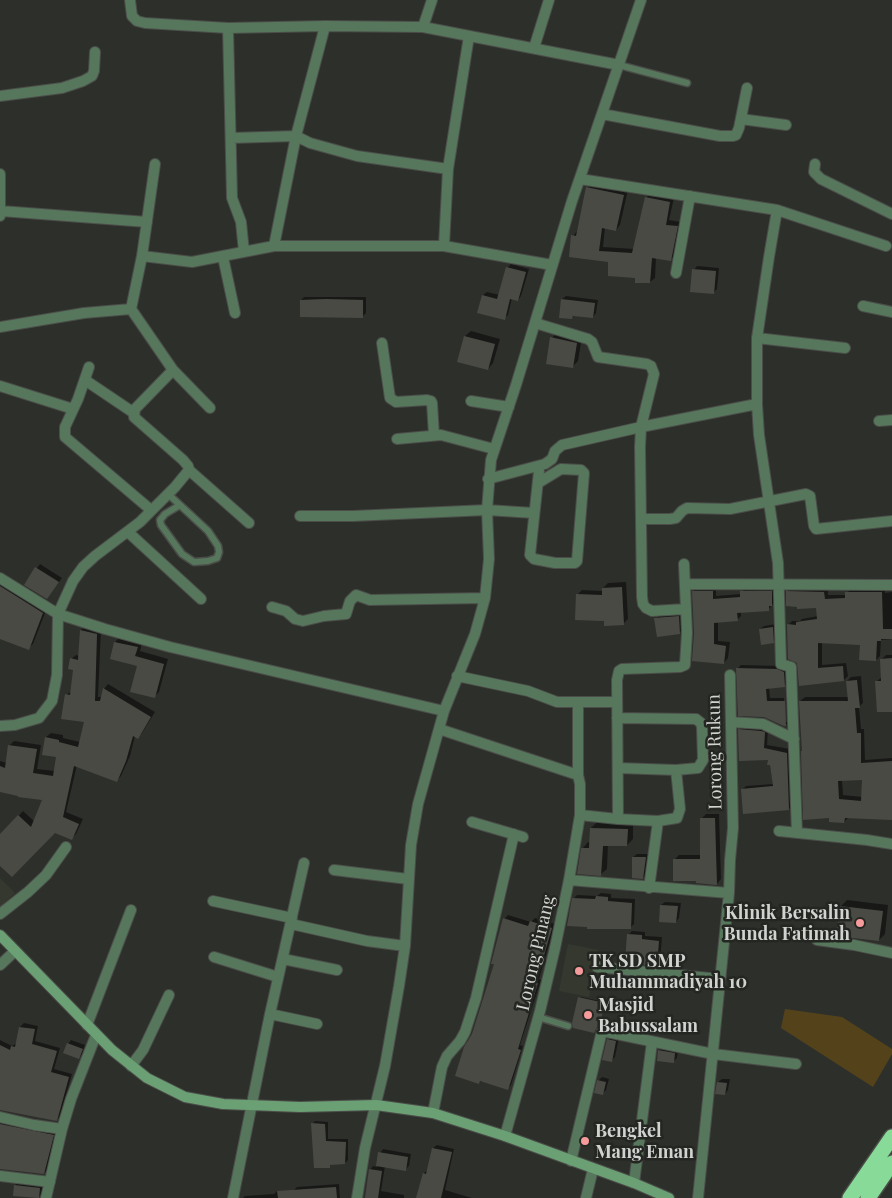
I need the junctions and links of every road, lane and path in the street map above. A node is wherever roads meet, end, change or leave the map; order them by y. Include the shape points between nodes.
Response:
1 (130, 0) edge
2 (432, 0) edge
3 (548, 0) edge
4 (641, 0) edge
5 (325, 26) junction
6 (423, 27) junction
7 (228, 28) junction
8 (469, 36) junction
9 (534, 48) junction
10 (94, 52) dead end
11 (619, 64) junction
12 (687, 83) dead end
13 (747, 88) dead end
14 (0, 96) edge
15 (602, 114) junction
16 (741, 119) junction
17 (786, 126) dead end
18 (296, 136) junction
19 (231, 138) junction
20 (155, 164) dead end
21 (815, 164) dead end
22 (448, 169) junction
23 (0, 174) edge
24 (580, 179) junction
25 (690, 196) junction
26 (778, 210) junction
27 (0, 214) edge
28 (892, 214) edge
29 (147, 222) junction
30 (274, 246) junction
31 (444, 246) junction
32 (886, 246) dead end
33 (244, 252) junction
34 (142, 256) junction
35 (222, 257) junction
36 (552, 265) junction
37 (676, 273) dead end
38 (863, 306) dead end
39 (131, 309) junction
40 (892, 312) edge
41 (234, 313) dead end
42 (535, 323) junction
43 (0, 327) edge
44 (757, 338) junction
45 (382, 343) dead end
46 (845, 348) dead end
47 (89, 367) dead end
48 (173, 370) junction
49 (85, 380) junction
50 (0, 386) edge
51 (471, 401) dead end
52 (757, 404) junction
53 (509, 407) junction
54 (210, 408) dead end
55 (73, 409) junction
56 (134, 413) junction
57 (892, 420) edge
58 (880, 421) dead end
59 (641, 427) junction
60 (434, 435) junction
61 (397, 439) dead end
62 (494, 448) junction
63 (189, 470) junction
64 (539, 471) dead end
65 (488, 479) junction
66 (538, 483) junction
67 (168, 494) junction
68 (768, 502) junction
69 (180, 505) junction
70 (151, 510) junction
71 (487, 510) junction
72 (534, 513) junction
73 (300, 516) dead end
74 (641, 519) junction
75 (892, 521) edge
76 (249, 523) dead end
77 (128, 532) junction
78 (684, 564) dead end
79 (0, 578) edge
80 (779, 583) junction
81 (685, 584) junction
82 (892, 585) edge
83 (485, 598) junction
84 (201, 599) dead end
85 (272, 607) dead end
86 (686, 608) junction
87 (58, 614) junction
88 (730, 675) dead end
89 (457, 676) junction
90 (617, 702) junction
91 (578, 703) junction
92 (444, 711) junction
93 (617, 718) junction
94 (731, 722) junction
95 (0, 726) edge
96 (439, 729) junction
97 (794, 740) junction
98 (618, 768) junction
99 (676, 770) junction
100 (578, 775) junction
101 (580, 815) junction
102 (618, 819) junction
103 (658, 821) junction
104 (472, 822) dead end
105 (779, 831) dead end
106 (798, 832) junction
107 (892, 844) edge
108 (66, 847) dead end
109 (304, 863) dead end
110 (334, 870) dead end
111 (408, 879) junction
112 (569, 880) junction
113 (649, 888) junction
114 (729, 893) junction
115 (212, 901) dead end
116 (131, 910) dead end
117 (0, 914) edge
118 (291, 921) junction
119 (0, 936) edge
120 (817, 940) dead end
121 (405, 946) junction
122 (15, 950) junction
123 (892, 953) edge
124 (214, 957) dead end
125 (283, 958) junction
126 (0, 965) edge
127 (597, 967) dead end
128 (337, 970) dead end
129 (278, 977) junction
130 (720, 979) junction
131 (169, 995) dead end
132 (270, 1014) junction
133 (538, 1017) junction
134 (317, 1024) dead end
135 (87, 1025) junction
136 (568, 1026) dead end
137 (96, 1035) junction
138 (652, 1042) junction
139 (713, 1054) junction
140 (796, 1064) dead end
141 (131, 1066) junction
142 (376, 1105) junction
143 (252, 1106) junction
144 (433, 1114) junction
145 (0, 1117) edge
146 (62, 1129) junction
147 (505, 1136) junction
148 (892, 1137) edge
149 (571, 1161) junction
150 (892, 1163) edge
151 (593, 1169) junction
152 (0, 1176) edge
153 (50, 1182) junction
154 (634, 1183) junction
155 (46, 1198) edge
156 (233, 1198) edge
157 (357, 1198) edge
158 (586, 1198) edge
159 (669, 1198) edge
160 (698, 1198) edge
161 (850, 1198) edge
162 (868, 1198) edge

1 - 7 street via 132,16 140,22
2 - 6 street
3 - 9 street
4 - 11 street
5 - 6 street
5 - 7 street
5 - 18 street
6 - 8 street
7 - 19 street
8 - 9 street
8 - 22 street
9 - 11 street
10 - 14 street via 94,71 83,81 62,88
11 - 12 lane
11 - 15 street
13 - 16 street
15 - 16 street via 729,137 736,135
15 - 24 street
16 - 17 street
18 - 19 street
18 - 22 street via 357,156
18 - 30 street
19 - 33 street via 232,198 241,222
20 - 29 street
21 - 28 street via 814,172 821,179
22 - 31 street
23 - 27 street
24 - 25 street
24 - 36 street
25 - 26 street
25 - 37 street
26 - 32 street
26 - 44 street
27 - 29 street
29 - 34 street
30 - 31 street
30 - 33 street
31 - 36 street
33 - 35 street
34 - 35 street via 192,262
34 - 39 street
35 - 41 street
36 - 42 street
38 - 40 street
39 - 43 street
39 - 48 street
42 - 53 street
42 - 59 street via 588,339 598,357 651,366 654,374
44 - 46 street
44 - 52 street
45 - 60 street via 390,398 396,402 431,401
47 - 49 street
48 - 54 street
48 - 56 street
49 - 55 street
49 - 56 street
50 - 55 street
51 - 53 street
52 - 59 street
52 - 68 street
53 - 62 street
55 - 70 street via 64,427 65,437
56 - 63 street via 136,420 183,460
57 - 58 street
59 - 65 street via 562,445 545,464
59 - 74 street
60 - 61 street
60 - 62 street
62 - 65 street
63 - 67 street
63 - 76 street
64 - 66 street
65 - 71 street
66 - 72 street
66 - 72 street via 561,469 584,473 575,563 555,563 532,557
67 - 69 lane
67 - 70 street
68 - 74 street via 730,509 687,508 676,518
68 - 75 street via 808,494 816,529
68 - 80 street
69 - 69 lane via 208,531 218,546 216,558 194,562 182,554 161,525 160,520 165,514
70 - 77 street
71 - 72 street
71 - 73 street
71 - 83 street via 489,559
74 - 86 street via 643,604 652,610
77 - 84 street
77 - 87 street via 83,567
78 - 81 street
79 - 87 street
80 - 81 street
80 - 82 street
80 - 97 street via 781,664 791,667
81 - 86 street
83 - 85 street via 370,600 356,595 350,601 346,614 303,621
83 - 89 street via 475,634
86 - 90 street via 685,665 622,669 617,673
87 - 92 street via 173,648
87 - 95 street via 57,675 52,701 38,718
88 - 94 street, Lorong Rukun
89 - 91 street via 528,691 557,702
89 - 92 street
90 - 91 street
90 - 93 street
91 - 100 street, Lorong Pinang
92 - 96 street
93 - 98 street
93 - 99 street via 699,720 702,727 701,765 694,770
94 - 97 street via 763,724
94 - 114 street, Lorong Rukun via 733,828
96 - 100 street
96 - 111 street via 418,804
97 - 106 street
98 - 99 street
98 - 102 street
99 - 103 street via 679,814 677,818
100 - 101 street, Lorong Pinang
101 - 102 street
101 - 112 street, Lorong Pinang
102 - 103 street
103 - 113 street
104 - 144 street via 518,835 476,998 465,1032 442,1067
105 - 106 street
106 - 107 street
108 - 117 street via 46,875
109 - 118 street
110 - 111 street
111 - 121 street
112 - 113 street
112 - 133 street, Lorong Pinang
113 - 114 street
114 - 130 street, Lorong Rukun
115 - 118 street
116 - 135 street
118 - 121 street via 367,941
118 - 125 street
119 - 122 street
120 - 123 street
121 - 142 street
122 - 126 street
122 - 135 street
124 - 129 street
125 - 128 street
125 - 129 street
127 - 130 street
129 - 132 street
130 - 139 street, Lorong Rukun
131 - 141 street
132 - 134 street
132 - 143 street
133 - 136 lane
133 - 147 street, Lorong Pinang
135 - 137 street
137 - 141 street
137 - 146 street
138 - 139 street
138 - 149 street via 601,1032
138 - 154 street
139 - 140 street
139 - 160 street, Lorong Rukun
141 - 143 street via 185,1097
142 - 143 street
142 - 144 street
142 - 157 street
143 - 156 street
144 - 147 street
145 - 146 street
146 - 153 street
147 - 149 street
148 - 161 highway
149 - 151 street
150 - 162 highway
151 - 154 street
151 - 158 street
152 - 153 street
153 - 155 street
154 - 159 street

